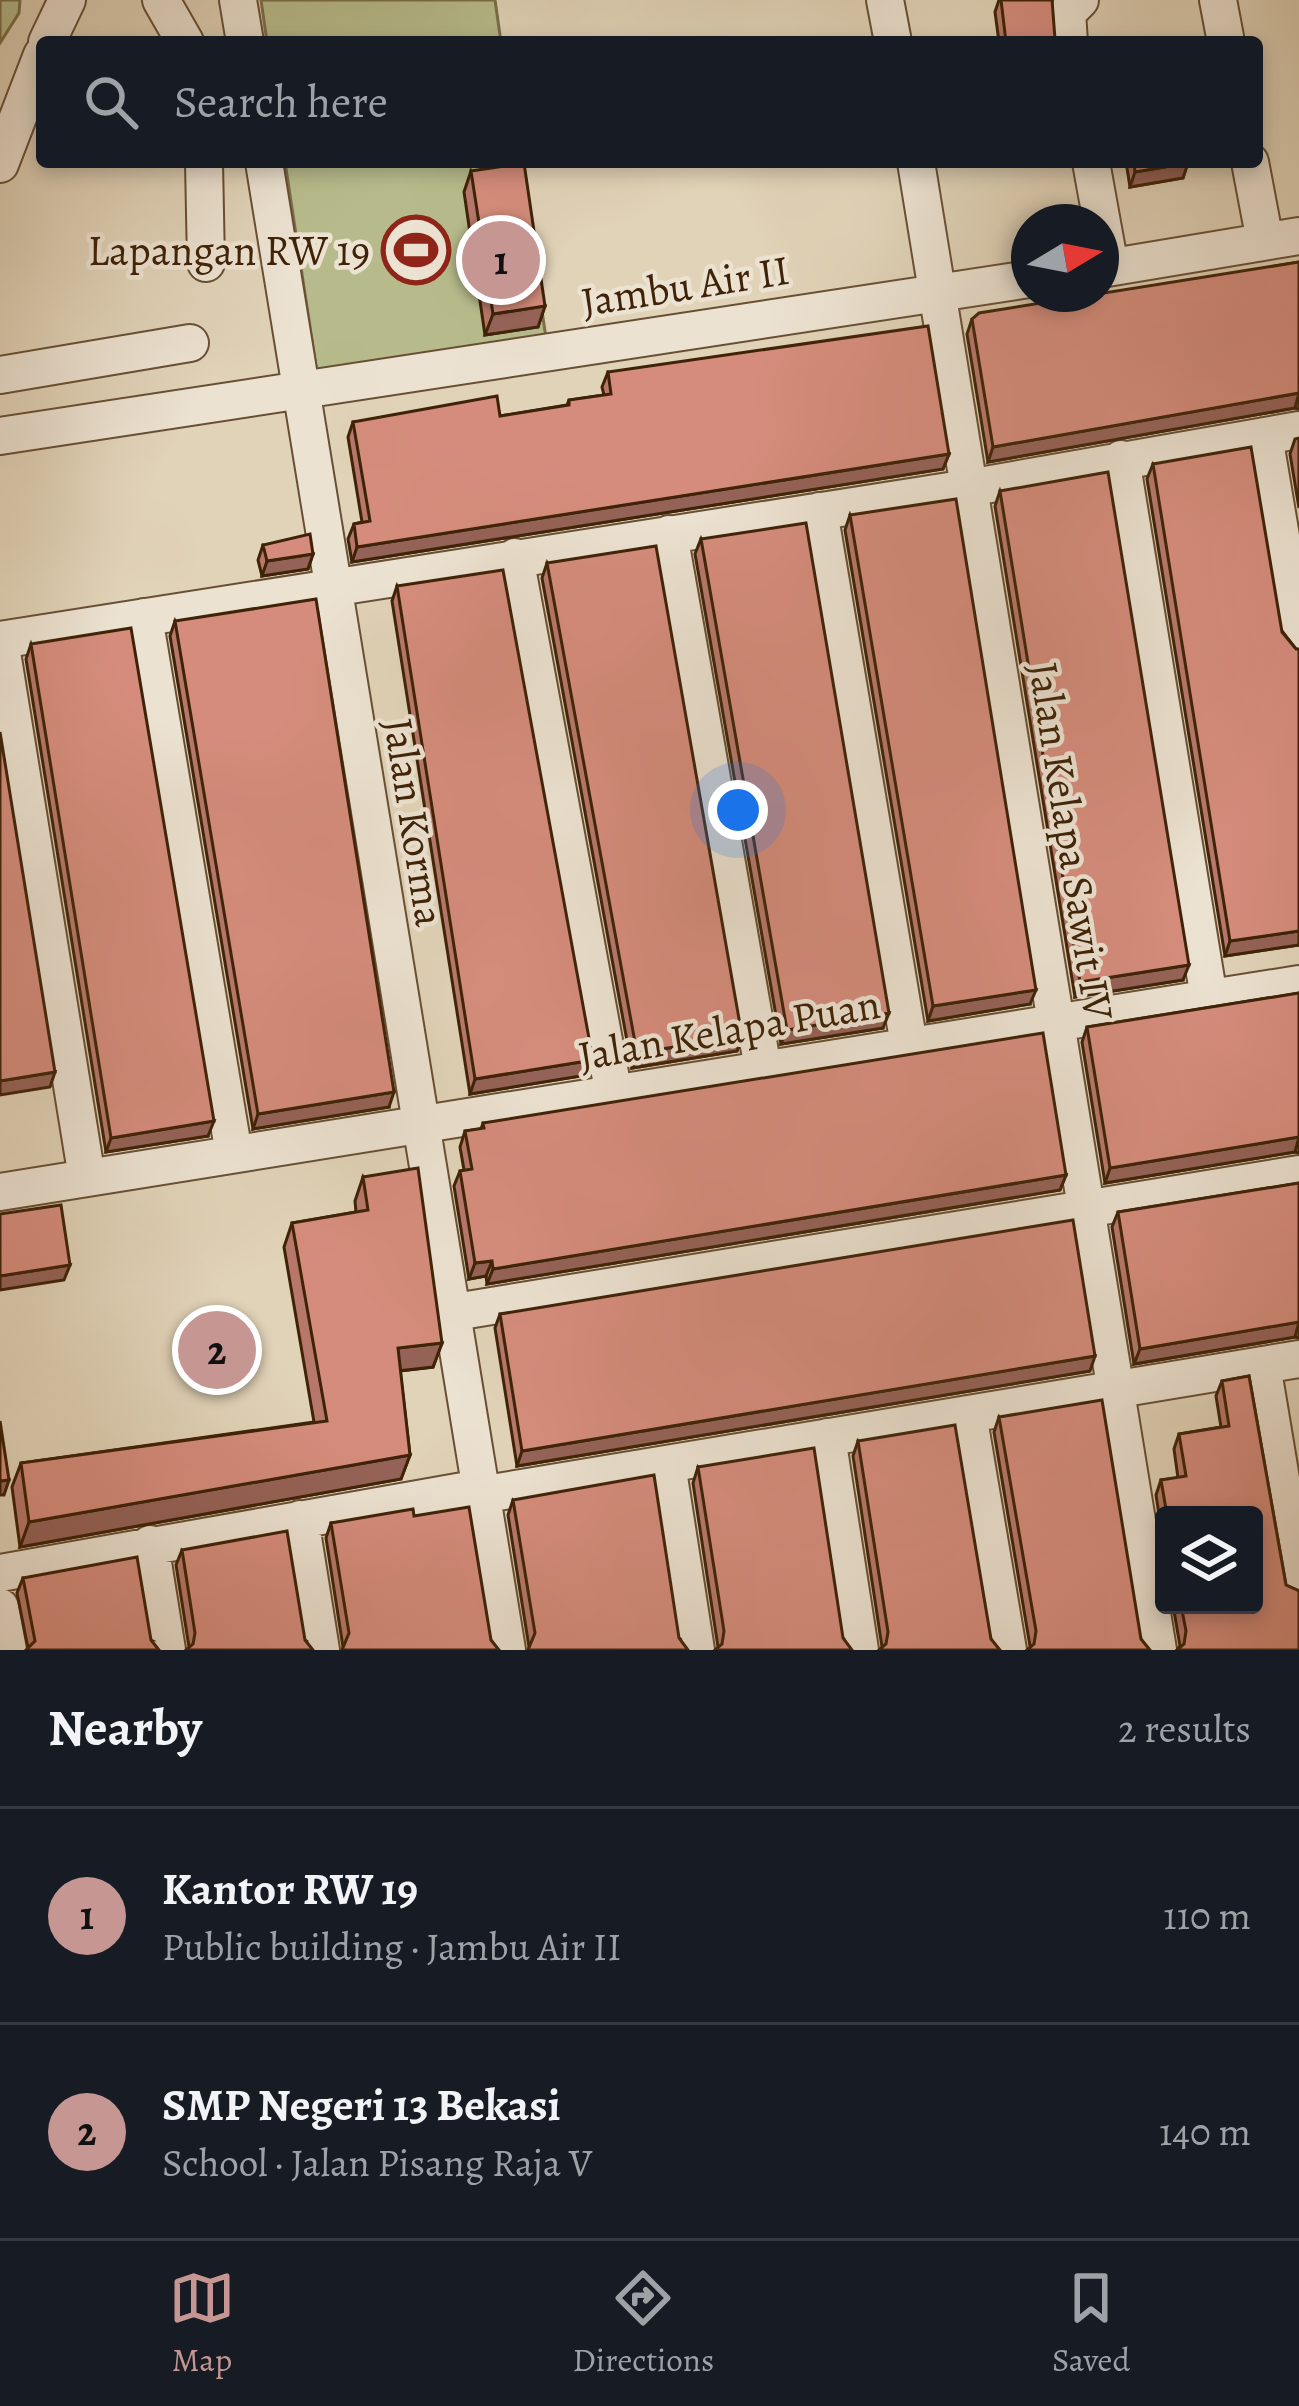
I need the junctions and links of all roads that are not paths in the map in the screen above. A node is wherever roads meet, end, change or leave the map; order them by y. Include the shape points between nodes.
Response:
1 (68, 0) edge
2 (161, 0) edge
3 (238, 0) edge
4 (885, 0) edge
5 (1080, 0) edge
6 (1218, 0) edge
7 (50, 36) edge
8 (182, 36) edge
9 (244, 36) edge
10 (892, 36) edge
11 (1069, 36) edge
12 (1225, 36) edge
13 (36, 71) edge
14 (0, 164) edge
15 (204, 168) edge
16 (265, 168) edge
17 (917, 168) edge
18 (1092, 168) edge
19 (1252, 168) edge
20 (1097, 204) edge
21 (1282, 239) edge
22 (206, 263) dead end
23 (1119, 266) edge
24 (1011, 281) edge
25 (941, 291) junction
26 (190, 343) dead end
27 (0, 375) edge
28 (301, 390) junction
29 (1281, 433) edge
30 (0, 436) edge
31 (1121, 459) junction
32 (968, 488) junction
33 (819, 511) junction
34 (669, 534) junction
35 (515, 557) junction
36 (331, 586) junction
37 (144, 617) junction
38 (0, 640) edge
39 (1299, 643) edge
40 (1299, 984) edge
41 (1209, 998) junction
42 (1055, 1020) junction
43 (909, 1045) junction
44 (763, 1069) junction
45 (614, 1095) junction
46 (417, 1124) junction
47 (234, 1154) junction
48 (1299, 1174) edge
49 (87, 1178) junction
50 (0, 1192) edge
51 (1086, 1209) junction
52 (449, 1313) junction
53 (1299, 1359) edge
54 (1262, 1365) junction
55 (1114, 1390) junction
56 (968, 1414) junction
57 (827, 1437) junction
58 (667, 1464) junction
59 (480, 1492) junction
60 (300, 1519) junction
61 (150, 1544) junction
62 (0, 1573) edge
63 (1299, 1586) edge
64 (0, 1607) edge
65 (8, 1650) edge
66 (167, 1650) edge
67 (321, 1650) edge
68 (507, 1650) edge
69 (696, 1650) edge
70 (860, 1650) edge
71 (1008, 1650) edge
72 (1158, 1650) edge

1 - 7 street
2 - 8 street
3 - 9 street
4 - 10 street
5 - 11 street via 1067,13
6 - 12 street
13 - 14 street
15 - 22 street
16 - 28 street, Jalan Korma
17 - 25 street, Jalan Kelapa Sawit IV
18 - 20 street
19 - 21 street
21 - 23 street
24 - 25 street, Jambu Air II
25 - 28 street, Jambu Air II
25 - 32 street, Jalan Kelapa Sawit IV
26 - 27 street
28 - 30 street, Jambu Air II
28 - 36 street, Jalan Korma
29 - 31 street
29 - 39 street
31 - 32 street
31 - 41 street
32 - 33 street
32 - 42 street, Jalan Kelapa Sawit IV
33 - 34 street
33 - 43 street
34 - 35 street
34 - 44 street
35 - 36 street
35 - 45 street
36 - 37 street
36 - 46 street, Jalan Korma
37 - 38 street
37 - 47 street
38 - 49 street
40 - 41 street, Jalan Kelapa Puan
41 - 42 street, Jalan Kelapa Puan
42 - 43 street, Jalan Kelapa Puan
42 - 51 street, Jalan Kelapa Sawit IV
43 - 44 street, Jalan Kelapa Puan
44 - 45 street, Jalan Kelapa Puan
45 - 46 street, Jalan Kelapa Puan
46 - 47 street, Jalan Kelapa Puan
46 - 52 street, Jalan Korma
47 - 49 street, Jalan Kelapa Puan
48 - 51 street
49 - 50 street, Jalan Kelapa Puan
51 - 52 street
51 - 55 street, Jalan Kelapa Sawit IV
52 - 59 street, Jalan Korma
53 - 54 street
54 - 55 street
54 - 63 street
55 - 56 street
55 - 72 street, Jalan Kelapa Sawit IV
56 - 57 street
56 - 71 street
57 - 58 street
57 - 70 street
58 - 59 street
58 - 69 street
59 - 60 street
59 - 68 street, Jalan Korma
60 - 61 street
60 - 67 street
61 - 62 street
61 - 66 street
64 - 65 street

